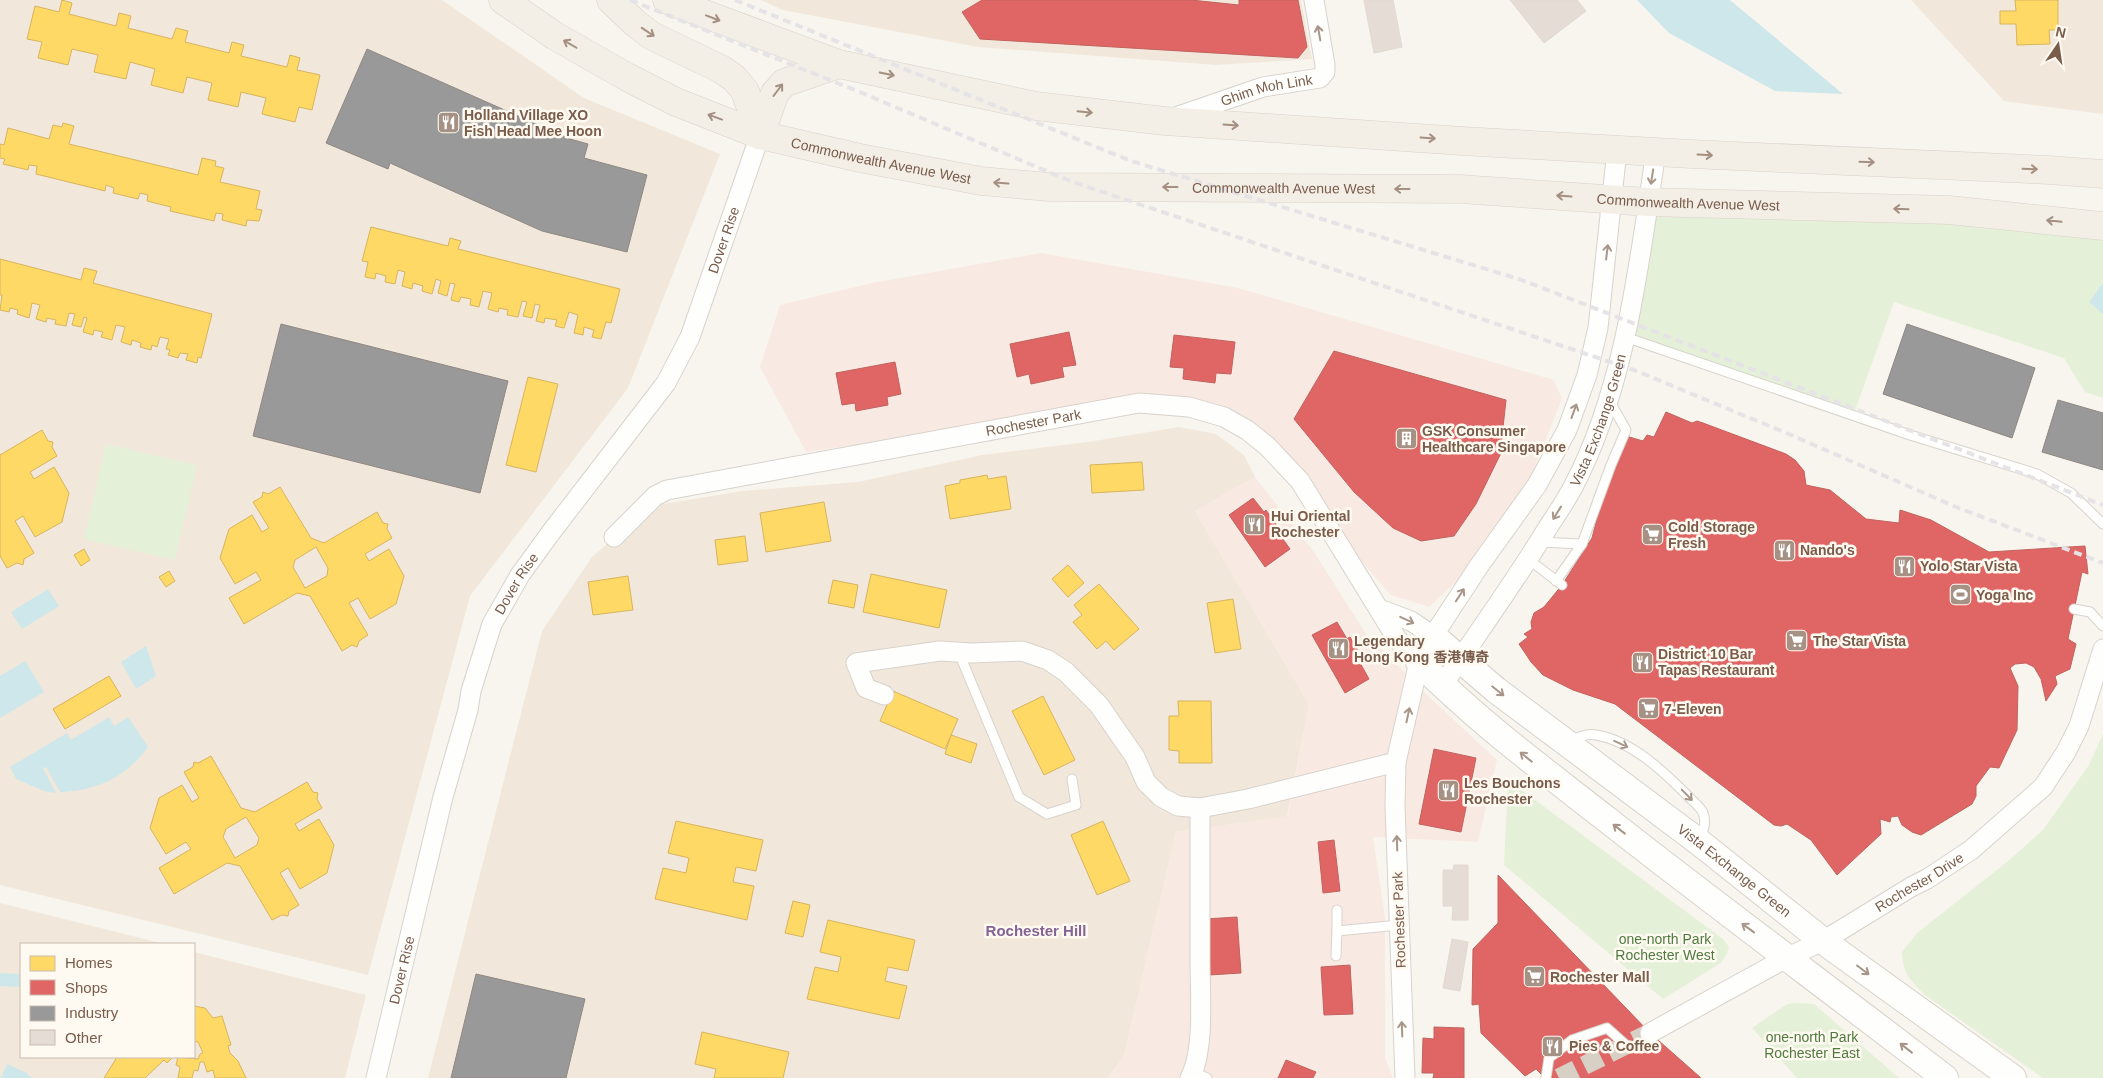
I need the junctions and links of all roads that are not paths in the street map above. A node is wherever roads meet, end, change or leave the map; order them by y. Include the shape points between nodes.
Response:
1 (503, 0) edge
2 (611, 0) edge
3 (667, 0) edge
4 (1314, 0) edge
5 (839, 64) junction
6 (1165, 121) junction
7 (760, 135) junction
8 (1618, 150) junction
9 (1656, 152) junction
10 (2103, 174) edge
11 (1613, 200) junction
12 (1648, 202) junction
13 (2103, 226) edge
14 (1625, 337) junction
15 (1608, 399) junction
16 (2103, 524) edge
17 (614, 537) dead end
18 (1539, 542) junction
19 (1582, 544) junction
20 (1528, 559) junction
21 (1379, 609) junction
22 (2074, 609) dead end
23 (2103, 626) edge
24 (1433, 636) junction
25 (2103, 648) edge
26 (959, 652) junction
27 (1461, 658) junction
28 (1419, 662) junction
29 (1442, 686) junction
30 (884, 695) dead end
31 (1566, 744) junction
32 (1396, 762) junction
33 (1072, 779) dead end
34 (1200, 808) junction
35 (1699, 842) junction
36 (1337, 910) dead end
37 (1399, 925) junction
38 (1337, 931) junction
39 (1823, 941) junction
40 (1336, 956) dead end
41 (1788, 957) junction
42 (1650, 1033) tunnel mouth
43 (1626, 1045) dead end
44 (1197, 1076) edge
45 (376, 1078) edge
46 (1405, 1078) edge
47 (1546, 1078) edge
48 (1945, 1078) edge
49 (2013, 1078) edge

7 -> 1 main road, Commonwealth Avenue West via 676,102 627,77 556,36
2 -> 7 main road via 652,36 721,68 734,78 746,91
3 -> 5 main road
6 -> 4 street, Ghim Moh Link via 1263,87 1323,76 1325,65
5 -> 6 main road via 1036,106
7 -> 5 main road via 775,93 784,83
6 -> 8 main road
11 -> 7 main road, Commonwealth Avenue West via 1460,189 1049,187 981,181
7 - 45 street, Dover Rise via 690,336 666,383 552,530 492,624 443,797
8 - 9 main road
8 - 11 street, Vista Exchange Green
9 -> 10 main road
9 -> 12 street, Vista Exchange Green
11 - 12 main road, Commonwealth Avenue West
24 -> 11 street, Vista Exchange Green via 1537,485 1567,430 1588,375 1598,328
13 -> 12 main road, Commonwealth Avenue West via 1950,210
12 - 14 street, Vista Exchange Green
14 - 15 street, Vista Exchange Green
14 - 16 lane via 1910,435 2037,474 2071,493
15 -> 18 street, Vista Exchange Green via 1573,487
15 - 19 lane via 1626,430
17 - 21 street, Rochester Park via 655,496 667,490 1139,404 1189,406 1224,416 1247,430 1294,474
18 - 19 lane
18 - 20 street, Vista Exchange Green
19 - 20 lane via 1559,583
20 - 27 street, Vista Exchange Green
21 -> 24 street via 1411,621
21 - 28 street, Rochester Park via 1396,639
22 - 23 lane via 2090,612
24 - 27 street, Vista Exchange Green
24 - 28 street, Vista Exchange Green
25 - 39 street, Rochester Drive via 2079,726 2042,787 1971,850
26 - 30 street via 940,651 856,664 866,688
26 - 33 lane via 1019,797 1047,814 1076,805
26 - 34 street via 1022,651 1048,660 1077,682 1105,712 1135,757 1146,782 1161,797 1178,806
27 - 29 street, Vista Exchange Green
27 -> 31 street, Vista Exchange Green via 1496,690
28 - 29 street
32 -> 28 street, Rochester Park
41 -> 29 street via 1532,762
31 - 35 street, Vista Exchange Green
31 -> 35 lane via 1595,734 1623,744 1645,758 1703,812 1706,825
32 - 34 street
37 -> 32 street, Rochester Park
34 - 44 street
35 - 39 street, Vista Exchange Green
36 - 38 lane
37 - 38 lane
46 -> 37 street, Rochester Park
38 - 40 lane
39 - 41 street, Rochester Drive
39 -> 49 street, Vista Exchange Green
41 - 42 street, Rochester Drive
48 -> 41 street
43 - 47 lane via 1607,1028 1572,1040 1550,1058

